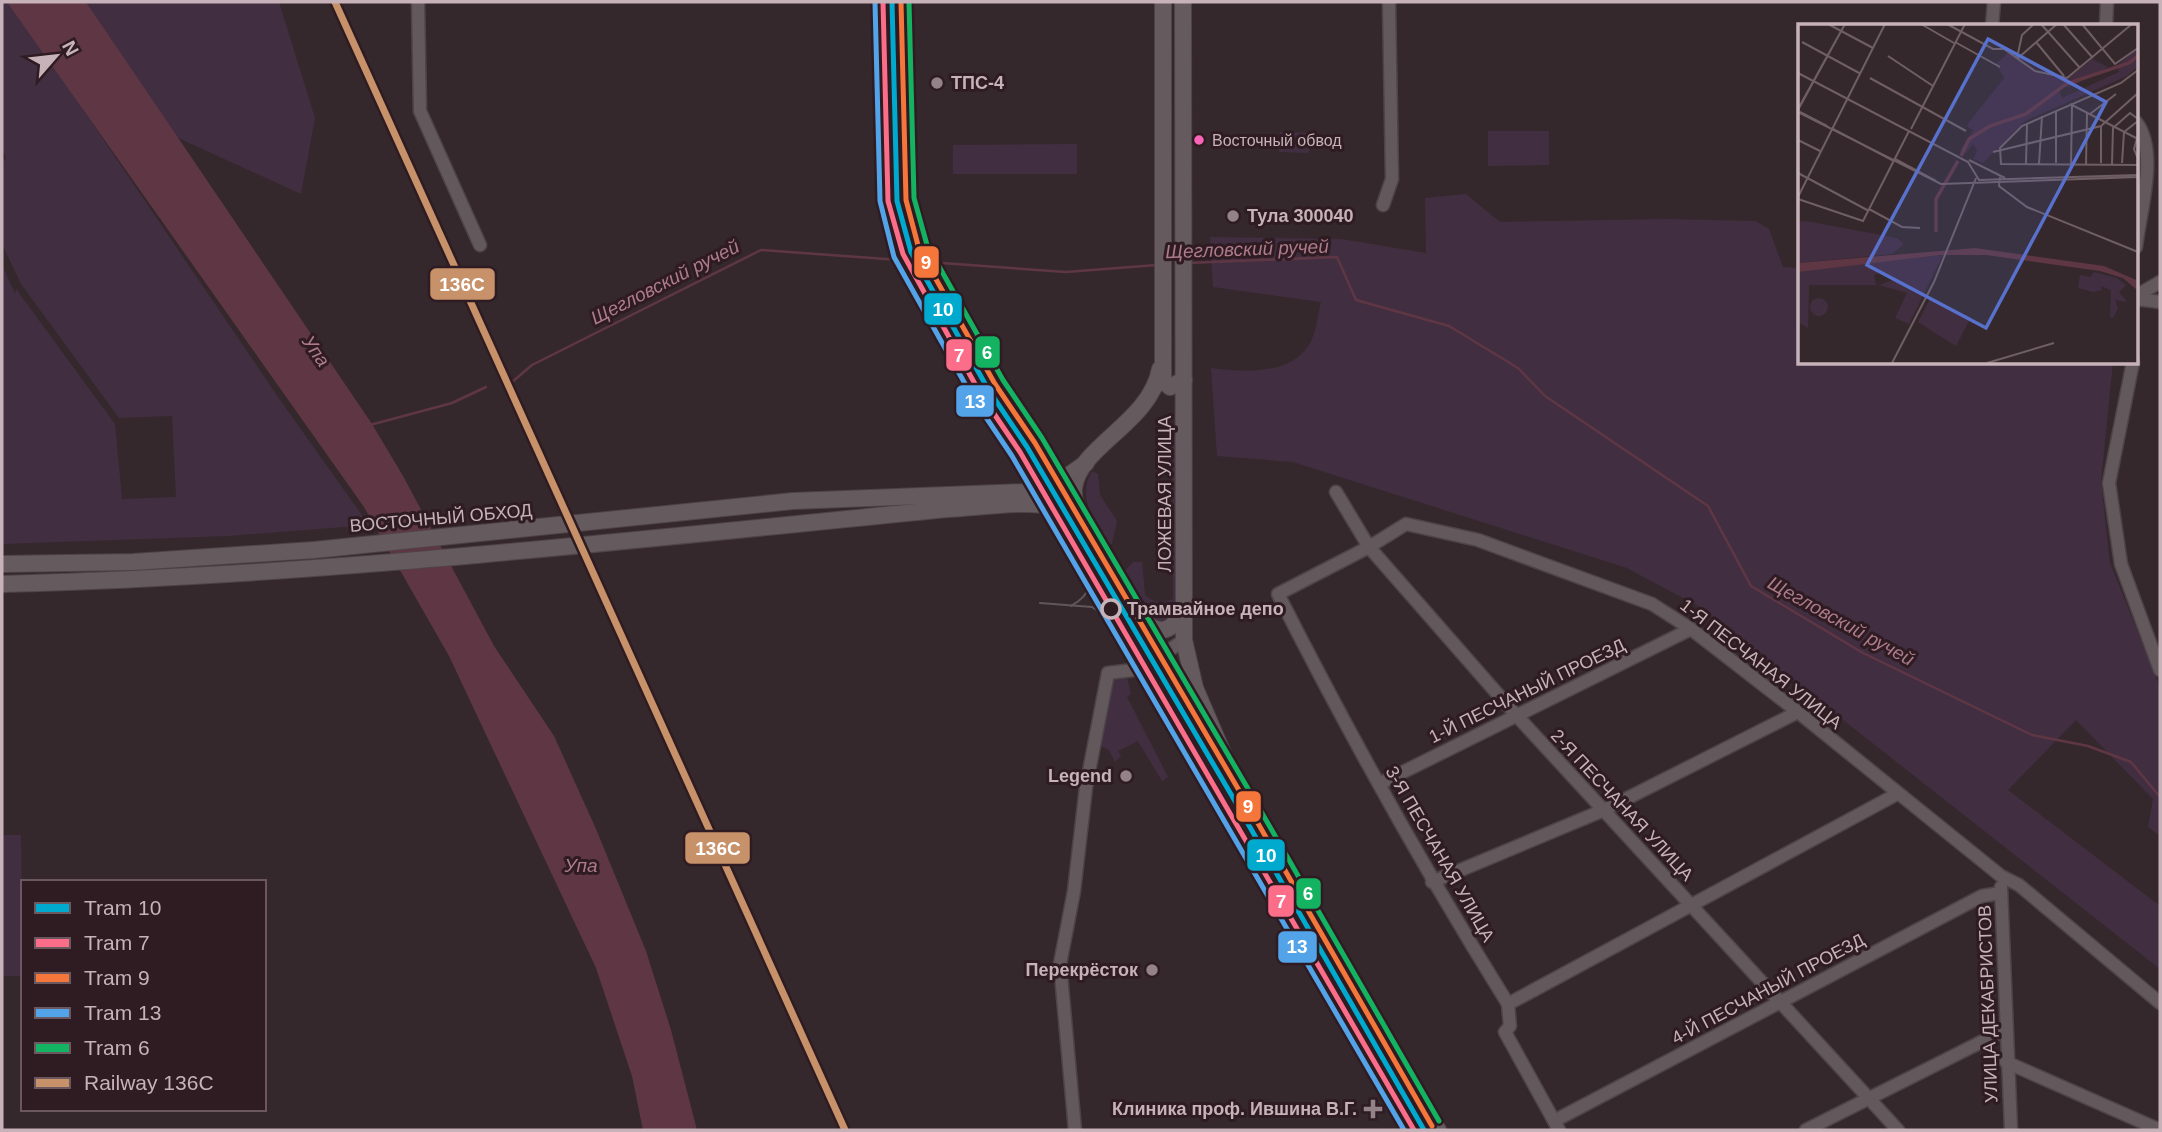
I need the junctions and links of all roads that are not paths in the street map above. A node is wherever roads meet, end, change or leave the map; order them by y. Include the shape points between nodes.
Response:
1 (418, 2) edge
2 (897, 2) edge
3 (1163, 2) edge
4 (1183, 2) edge
5 (1389, 2) edge
6 (1994, 2) edge
7 (2107, 2) edge
8 (1992, 24) edge
9 (2106, 24) edge
10 (2138, 125) edge
11 (900, 180) dead end
12 (1383, 205) dead end
13 (1163, 223) junction
14 (1185, 225) junction
15 (2138, 232) edge
16 (480, 245) dead end
17 (2160, 282) edge
18 (2138, 297) edge
19 (2138, 298) edge
20 (2160, 302) edge
21 (1163, 347) junction
22 (2133, 364) edge
23 (1184, 380) junction
24 (1086, 463) junction
25 (1336, 492) dead end
26 (1079, 512) junction
27 (1369, 547) junction
28 (2, 564) edge
29 (2, 584) edge
30 (1278, 594) joint
31 (1183, 609) junction
32 (1133, 611) junction
33 (1691, 629) junction
34 (1184, 640) junction
35 (1161, 659) junction
36 (2160, 670) edge
37 (1798, 712) junction
38 (1516, 715) junction
39 (1231, 772) junction
40 (1379, 784) junction
41 (1897, 794) junction
42 (1604, 810) junction
43 (2001, 876) junction
44 (1432, 882) junction
45 (2001, 893) junction
46 (1690, 905) junction
47 (1778, 1002) junction
48 (2160, 1003) edge
49 (1508, 1004) junction
50 (2005, 1030) junction
51 (2006, 1062) junction
52 (1867, 1098) junction
53 (1556, 1126) edge
54 (1074, 1130) edge
55 (1438, 1130) edge
56 (1806, 1130) edge
57 (1898, 1130) edge
58 (2011, 1130) edge
59 (2160, 1130) edge

1 - 16 street via 420,111
2 - 11 street
3 - 13 main road, ЛОЖЕВАЯ УЛИЦА
4 - 14 main road, ЛОЖЕВАЯ УЛИЦА
5 - 12 street via 1392,180
6 - 8 street
7 - 9 street
10 - 15 street via 2146,136 2148,159
13 - 14 main road via 1175,217
13 - 21 main road, ЛОЖЕВАЯ УЛИЦА
14 - 23 main road, ЛОЖЕВАЯ УЛИЦА
17 - 18 street
19 - 20 street
21 - 23 main road, ЛОЖЕВАЯ УЛИЦА via 1163,381 1178,386
21 - 24 main road, ЛОЖЕВАЯ УЛИЦА via 1160,373 1150,397
22 - 36 street via 2109,483 2121,564
23 - 31 main road, ЛОЖЕВАЯ УЛИЦА
24 - 26 main road, ЛОЖЕВАЯ УЛИЦА via 1074,492
24 - 28 main road, ВОСТОЧНЫЙ ОБХОД via 1062,480 1026,492 793,501 314,550 133,562
25 - 27 street, 2-Я ПЕСЧАНАЯ УЛИЦА
26 - 29 main road via 1035,504 947,509 318,569
26 - 32 main road, ЛОЖЕВАЯ УЛИЦА
27 - 30 street, 1-Я ПЕСЧАНАЯ УЛИЦА
27 - 33 street, 1-Я ПЕСЧАНАЯ УЛИЦА via 1406,524 1478,540 1652,604
27 - 38 street, 2-Я ПЕСЧАНАЯ УЛИЦА
30 - 40 street, 3-Я ПЕСЧАНАЯ УЛИЦА
31 - 32 main road via 1173,624 1158,629
31 - 34 main road, ЛОЖЕВАЯ УЛИЦА
32 - 35 main road, ЛОЖЕВАЯ УЛИЦА
33 - 37 street, 1-Я ПЕСЧАНАЯ УЛИЦА
33 - 38 street, 1-Й ПЕСЧАНЫЙ ПРОЕЗД
34 - 35 street
34 - 39 main road, ЛОЖЕВАЯ УЛИЦА via 1195,688
35 - 39 main road, ЛОЖЕВАЯ УЛИЦА
35 - 54 street via 1133,672 1108,673 1060,964
37 - 41 street, 1-Я ПЕСЧАНАЯ УЛИЦА
37 - 42 street
38 - 40 street, 1-Й ПЕСЧАНЫЙ ПРОЕЗД
38 - 42 street, 2-Я ПЕСЧАНАЯ УЛИЦА
39 - 55 main road
40 - 44 street, 3-Я ПЕСЧАНАЯ УЛИЦА
41 - 43 street, 1-Я ПЕСЧАНАЯ УЛИЦА
41 - 46 street
42 - 44 street
42 - 46 street, 2-Я ПЕСЧАНАЯ УЛИЦА
43 - 45 street, УЛИЦА ДЕКАБРИСТОВ
43 - 48 street, 1-Я ПЕСЧАНАЯ УЛИЦА via 2019,885
44 - 49 street, 3-Я ПЕСЧАНАЯ УЛИЦА
45 - 47 street, 4-Й ПЕСЧАНЫЙ ПРОЕЗД via 1982,896
45 - 50 street, УЛИЦА ДЕКАБРИСТОВ
46 - 47 street, 2-Я ПЕСЧАНАЯ УЛИЦА
46 - 49 street
47 - 52 street, 2-Я ПЕСЧАНАЯ УЛИЦА
47 - 53 street, 4-Й ПЕСЧАНЫЙ ПРОЕЗД
49 - 53 street via 1510,1027 1506,1032
50 - 51 street, УЛИЦА ДЕКАБРИСТОВ
50 - 52 street
51 - 58 street, УЛИЦА ДЕКАБРИСТОВ
51 - 59 street
52 - 56 street
52 - 57 street, 2-Я ПЕСЧАНАЯ УЛИЦА

